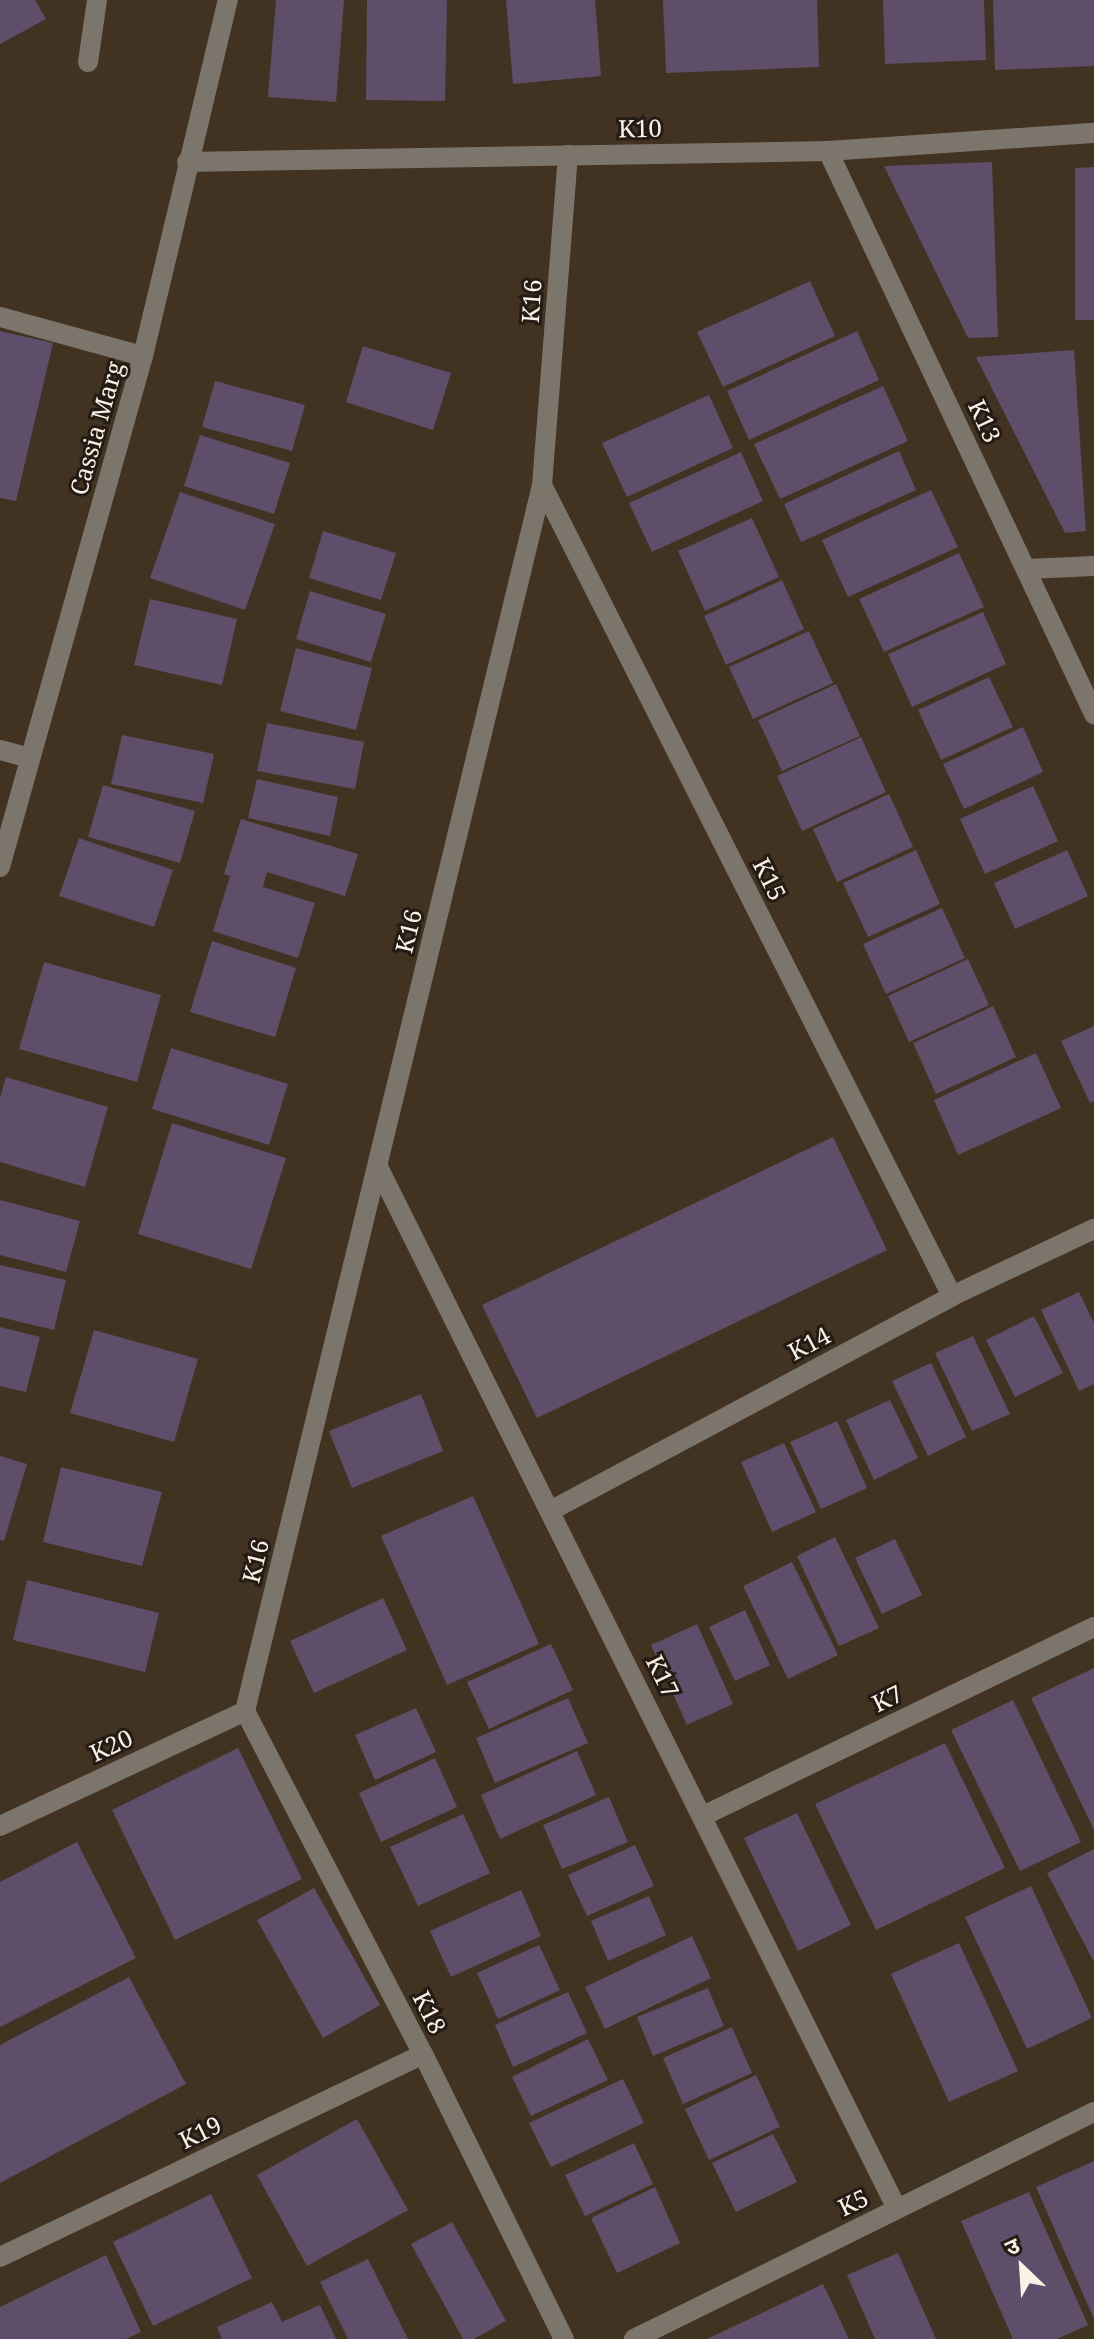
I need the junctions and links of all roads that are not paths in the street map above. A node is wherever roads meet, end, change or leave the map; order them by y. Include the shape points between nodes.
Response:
1 (97, 0) edge
2 (228, 0) edge
3 (88, 62) dead end
4 (1094, 133) edge
5 (828, 151) junction
6 (568, 155) junction
7 (187, 162) junction
8 (0, 317) edge
9 (143, 356) junction
10 (542, 485) junction
11 (1094, 566) edge
12 (1027, 569) junction
13 (1094, 714) edge
14 (0, 750) edge
15 (29, 758) junction
16 (0, 867) edge
17 (378, 1167) junction
18 (1094, 1229) edge
19 (952, 1296) junction
20 (552, 1510) junction
21 (1094, 1627) edge
22 (245, 1711) junction
23 (703, 1816) junction
24 (0, 1826) edge
25 (423, 2054) junction
26 (1094, 2112) edge
27 (897, 2209) junction
28 (0, 2257) edge
29 (564, 2339) edge
30 (634, 2339) edge

1 - 3 street
2 - 7 street, Cassia Marg
4 - 5 street, K10
5 - 6 street, K10
5 - 12 street, K13
6 - 7 street, K10
6 - 10 street, K16
7 - 9 street, Cassia Marg
8 - 9 street
9 - 15 street, Cassia Marg
10 - 17 street, K16
10 - 19 street, K15
11 - 12 street
12 - 13 street, K13
14 - 15 street
15 - 16 street, Cassia Marg
17 - 20 street, K17
17 - 22 street, K16
18 - 19 street, K14
19 - 20 street, K14
20 - 23 street, K17
21 - 23 street, K7
22 - 24 street, K20
22 - 25 street, K18
23 - 27 street, K17
25 - 28 street, K19
25 - 29 street, K18
26 - 27 street, K5
27 - 30 street, K5

